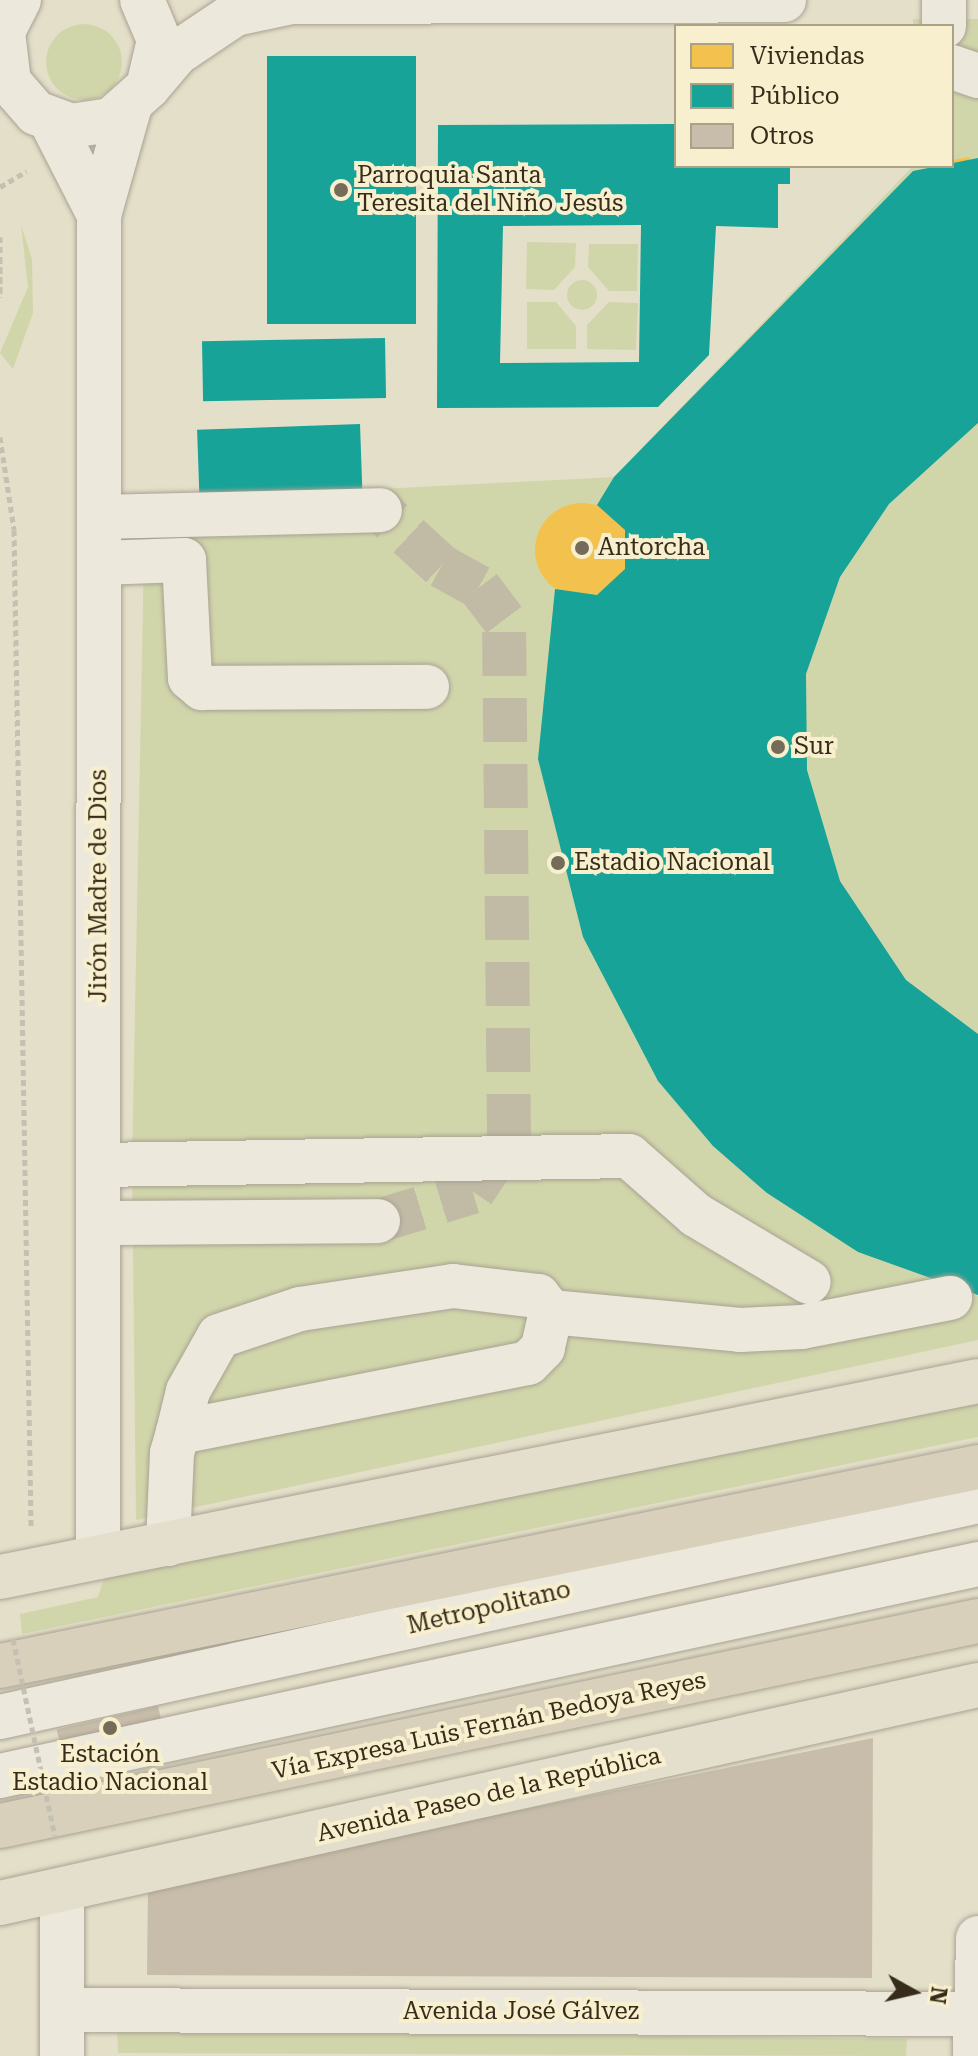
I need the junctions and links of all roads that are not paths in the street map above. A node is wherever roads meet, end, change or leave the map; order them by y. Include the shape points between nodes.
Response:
1 (19, 0) edge
2 (142, 0) edge
3 (505, 0) edge
4 (784, 0) edge
5 (944, 0) edge
6 (954, 0) edge
7 (969, 0) edge
8 (978, 0) edge
9 (944, 24) edge
10 (954, 68) edge
11 (978, 76) edge
12 (139, 98) junction
13 (25, 106) edge
14 (99, 215) junction
15 (380, 510) tunnel mouth
16 (99, 517) junction
17 (99, 563) junction
18 (427, 687) dead end
19 (99, 1165) junction
20 (378, 1221) tunnel mouth
21 (99, 1223) junction
22 (809, 1282) dead end
23 (950, 1298) dead end
24 (551, 1312) junction
25 (978, 1381) edge
26 (178, 1432) junction
27 (978, 1467) edge
28 (978, 1501) edge
29 (168, 1544) junction
30 (98, 1557) junction
31 (978, 1564) edge
32 (16, 1573) edge
33 (978, 1621) edge
34 (6, 1652) edge
35 (978, 1685) edge
36 (0, 1717) edge
37 (0, 1776) edge
38 (0, 1826) edge
39 (62, 1891) junction
40 (0, 1903) edge
41 (978, 1938) edge
42 (63, 2010) junction
43 (976, 2028) edge
44 (62, 2056) edge

1 - 13 street, Jirón Madre de Dios via 3,32 3,57
2 - 12 street, Jirón Madre de Dios via 159,40
3 - 4 street
3 - 12 street via 292,2 235,14 177,53
5 - 9 street
6 - 7 street
7 - 8 street
10 - 11 street
12 - 13 street via 92,126
12 - 14 street, Jirón Madre de Dios
13 - 14 street, Jirón Madre de Dios
14 - 16 street, Jirón Madre de Dios
15 - 16 street
16 - 17 street, Jirón Madre de Dios
17 - 18 street via 184,560 190,678 202,688
17 - 19 street, Jirón Madre de Dios
19 - 21 street, Jirón Madre de Dios
19 - 22 street via 629,1156 696,1215
20 - 21 street
21 - 30 street, Jirón Madre de Dios
23 - 24 street via 802,1327 740,1330
24 - 26 street via 543,1348 528,1363
24 - 26 street via 538,1296 453,1286 262,1318 219,1336 201,1361
25 - 29 main road
26 - 29 street
27 - 34 highway
28 - 36 street, Metropolitano
29 - 30 main road
30 - 32 main road
31 - 37 street
33 - 38 highway, Vía Expresa Luis Fernán Bedoya Reyes
35 - 39 main road, Avenida Paseo de la República
39 - 40 main road, Avenida Paseo de la República
39 - 42 street
41 - 43 street
42 - 43 street, Avenida José Gálvez
42 - 44 street

